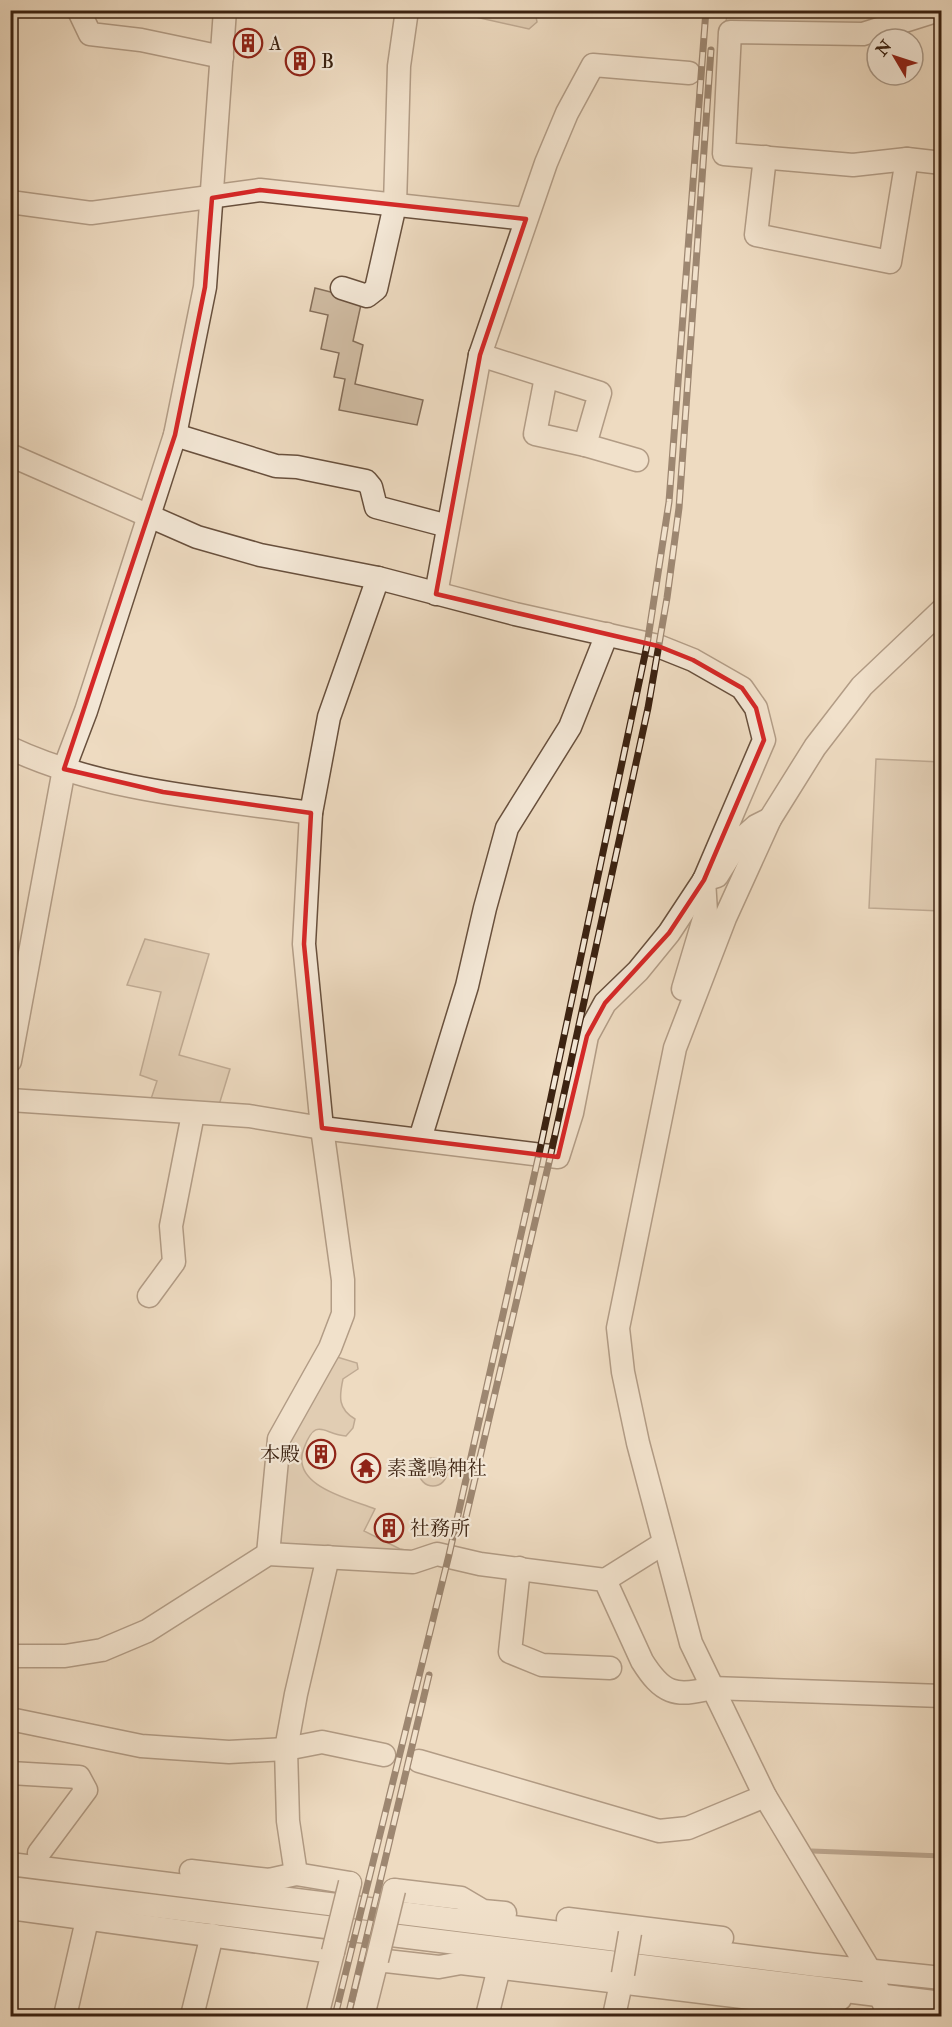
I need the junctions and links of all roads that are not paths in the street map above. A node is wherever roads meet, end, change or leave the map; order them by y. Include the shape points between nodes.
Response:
1 (225, 10) edge
2 (407, 10) edge
3 (939, 10) edge
4 (79, 11) edge
5 (222, 57) junction
6 (689, 73) dead end
7 (765, 157) junction
8 (907, 159) junction
9 (942, 163) edge
10 (212, 198) junction
11 (10, 202) edge
12 (395, 205) junction
13 (526, 219) junction
14 (342, 288) dead end
15 (480, 355) junction
16 (546, 377) junction
17 (176, 435) junction
18 (585, 445) junction
19 (10, 455) edge
20 (637, 460) dead end
21 (148, 518) junction
22 (448, 526) junction
23 (378, 578) junction
24 (436, 594) junction
25 (942, 610) edge
26 (607, 634) junction
27 (10, 748) edge
28 (64, 769) junction
29 (311, 813) junction
30 (770, 819) junction
31 (704, 880) junction
32 (15, 1012) edge
33 (675, 1048) junction
34 (10, 1061) edge
35 (10, 1100) edge
36 (193, 1114) junction
37 (322, 1128) junction
38 (420, 1139) junction
39 (149, 1296) dead end
40 (664, 1543) junction
41 (268, 1554) junction
42 (328, 1557) junction
43 (519, 1568) junction
44 (605, 1580) junction
45 (10, 1656) edge
46 (610, 1668) dead end
47 (711, 1688) junction
48 (942, 1696) edge
49 (10, 1719) edge
50 (286, 1749) junction
51 (384, 1755) dead end
52 (419, 1761) dead end
53 (10, 1773) edge
54 (765, 1796) junction
55 (10, 1849) edge
56 (39, 1853) junction
57 (10, 1864) edge
58 (296, 1874) junction
59 (10, 1888) edge
60 (10, 1908) edge
61 (87, 1920) junction
62 (630, 1929) junction
63 (212, 1935) junction
64 (333, 1952) junction
65 (377, 1960) junction
66 (499, 1968) junction
67 (847, 1968) junction
68 (870, 1971) junction
69 (942, 1978) edge
70 (622, 1979) junction
71 (853, 1993) junction
72 (942, 2003) edge
73 (886, 2007) edge
74 (747, 2008) edge
75 (65, 2016) edge
76 (192, 2016) edge
77 (317, 2016) edge
78 (363, 2016) edge
79 (487, 2016) edge
80 (614, 2016) edge

1 - 5 street
2 - 12 street via 399,66
3 - 7 street via 863,34 730,32 724,154
4 - 5 street via 90,34
5 - 10 street
6 - 13 street via 593,65 567,113
7 - 8 street via 853,165
7 - 8 street via 756,235 890,262
8 - 9 street
10 - 11 street via 91,213
10 - 12 street via 260,190
10 - 17 street via 205,287
12 - 13 street
12 - 14 street via 376,289 368,296
13 - 15 street
15 - 16 street
15 - 22 street
16 - 18 street via 600,393
16 - 18 street via 534,435
17 - 21 street
17 - 22 street via 276,466 366,482 376,507
18 - 20 street
19 - 21 street
21 - 23 street via 260,555
21 - 28 street
22 - 24 street
23 - 24 street
23 - 29 street via 329,717
24 - 26 street
25 - 30 street via 862,686 815,747
26 - 31 street via 658,646 693,660 742,688 756,708 764,740
26 - 38 street via 570,727 507,828 468,986
27 - 28 street
28 - 29 street via 163,792
28 - 32 street
29 - 37 street via 304,944
30 - 31 street via 739,841 717,876
30 - 33 street via 724,918
31 - 33 street via 706,912 682,991
31 - 38 street via 669,933 605,1003 587,1036 572,1113 558,1157
32 - 34 street
33 - 40 street via 618,1328 636,1433
35 - 36 street
36 - 37 street via 249,1116
36 - 39 street via 171,1226 174,1262
37 - 38 street
37 - 41 street via 343,1280 343,1314 330,1348 279,1439
40 - 44 street
40 - 47 street via 690,1643
41 - 42 street
41 - 45 street via 147,1631 102,1650 65,1656
42 - 43 street via 413,1562 437,1554
42 - 50 street
43 - 44 street
43 - 46 street via 510,1652 542,1665
44 - 47 street via 642,1661 658,1682 677,1694
47 - 48 street
47 - 54 street
49 - 50 street via 141,1746 229,1752
50 - 51 street via 322,1742
50 - 58 street via 288,1821
52 - 54 street via 658,1831 688,1828
53 - 56 street via 79,1777 86,1790
54 - 68 street
55 - 56 street
56 - 58 street via 269,1880
57 - 67 street
58 - 64 street, bridge via 350,1883
59 - 71 street
60 - 61 street
61 - 63 street
61 - 75 street
62 - 65 street, bridge via 483,1911 461,1898 394,1890
62 - 67 street via 823,1953
62 - 70 street, bridge
63 - 64 street
63 - 76 street
64 - 77 street
65 - 66 street
65 - 78 street
66 - 70 street
66 - 79 street
67 - 68 street
68 - 69 street
68 - 73 street
70 - 74 street
70 - 80 street
71 - 73 street
71 - 74 street via 827,2005
72 - 73 street

